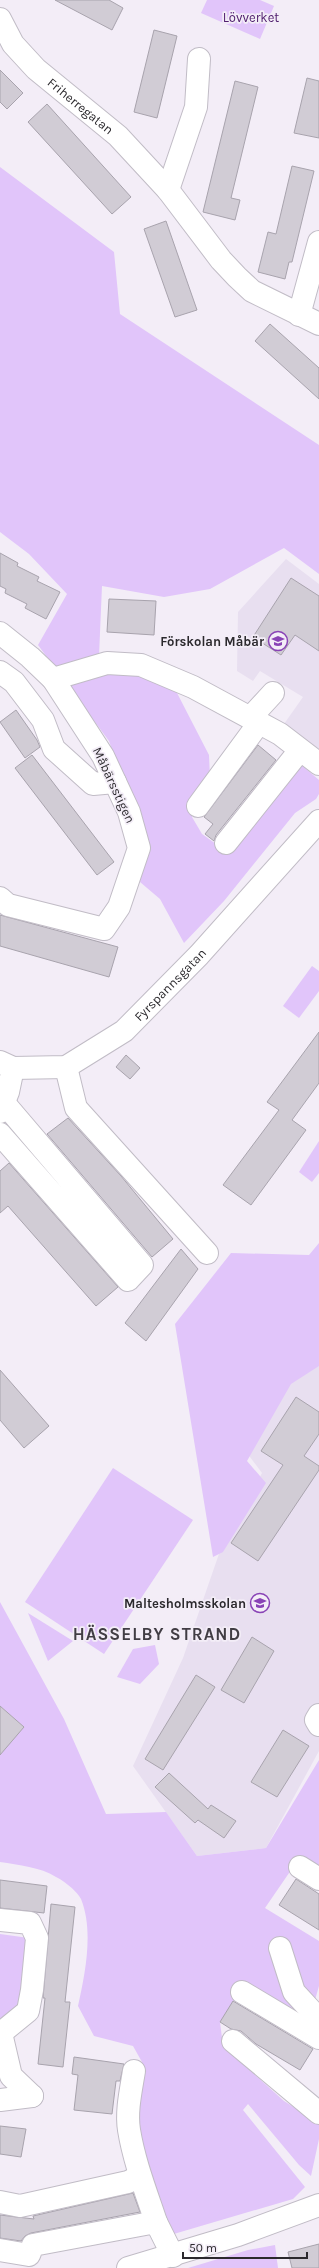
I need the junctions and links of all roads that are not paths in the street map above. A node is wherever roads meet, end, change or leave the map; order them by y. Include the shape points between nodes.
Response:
1 (0, 19) edge
2 (199, 59) dead end
3 (168, 190) junction
4 (319, 242) edge
5 (299, 315) junction
6 (319, 324) edge
7 (0, 633) edge
8 (7, 677) edge
9 (59, 688) junction
10 (273, 693) dead end
11 (255, 720) junction
12 (300, 750) junction
13 (319, 764) edge
14 (115, 782) junction
15 (198, 806) dead end
16 (319, 821) edge
17 (226, 843) dead end
18 (0, 898) edge
19 (7, 1065) edge
20 (66, 1067) junction
21 (2, 1108) edge
22 (0, 1134) edge
23 (207, 1253) dead end
24 (319, 1715) edge
25 (319, 1724) edge
26 (300, 1867) dead end
27 (319, 1879) edge
28 (0, 1920) edge
29 (280, 1948) dead end
30 (242, 1992) dead end
31 (319, 2022) edge
32 (0, 2033) edge
33 (233, 2041) dead end
34 (134, 2071) dead end
35 (0, 2100) edge
36 (319, 2113) edge
37 (140, 2176) junction
38 (0, 2202) edge
39 (319, 2205) edge
40 (156, 2222) junction
41 (0, 2250) edge
42 (173, 2256) junction
43 (30, 2261) edge
44 (128, 2268) edge

1 - 3 street, Friherregatan via 13,44 36,69 118,136
2 - 3 street via 196,107
3 - 5 street, Friherregatan via 220,260 252,292
4 - 5 street
5 - 6 street, Friherregatan
7 - 9 street, Måbärsstigen via 30,656
8 - 9 street
8 - 14 street via 43,720 54,749 93,784
9 - 11 street via 107,663 141,665 193,687
9 - 14 street, Måbärsstigen via 103,756
10 - 11 street
11 - 12 street via 280,734
11 - 15 street
12 - 13 street
12 - 17 street
14 - 18 street, Måbärsstigen via 129,812 139,848 119,907 104,929 8,905
16 - 20 street, Fyrspannsgatan via 199,955 124,1031
19 - 20 street
19 - 21 street
20 - 23 street via 76,1108
21 - 22 street via 142,1265 128,1280
24 - 25 street via 316,1720
26 - 27 street
28 - 32 street via 30,1923 37,1938 28,2012
29 - 31 street via 294,1992
30 - 31 street
32 - 35 street via 11,2076 32,2096
33 - 36 street
34 - 37 street via 129,2129
37 - 38 street via 128,2182 20,2206
37 - 40 street
39 - 42 street
40 - 42 street
40 - 43 street via 33,2245
41 - 43 street
42 - 44 street

